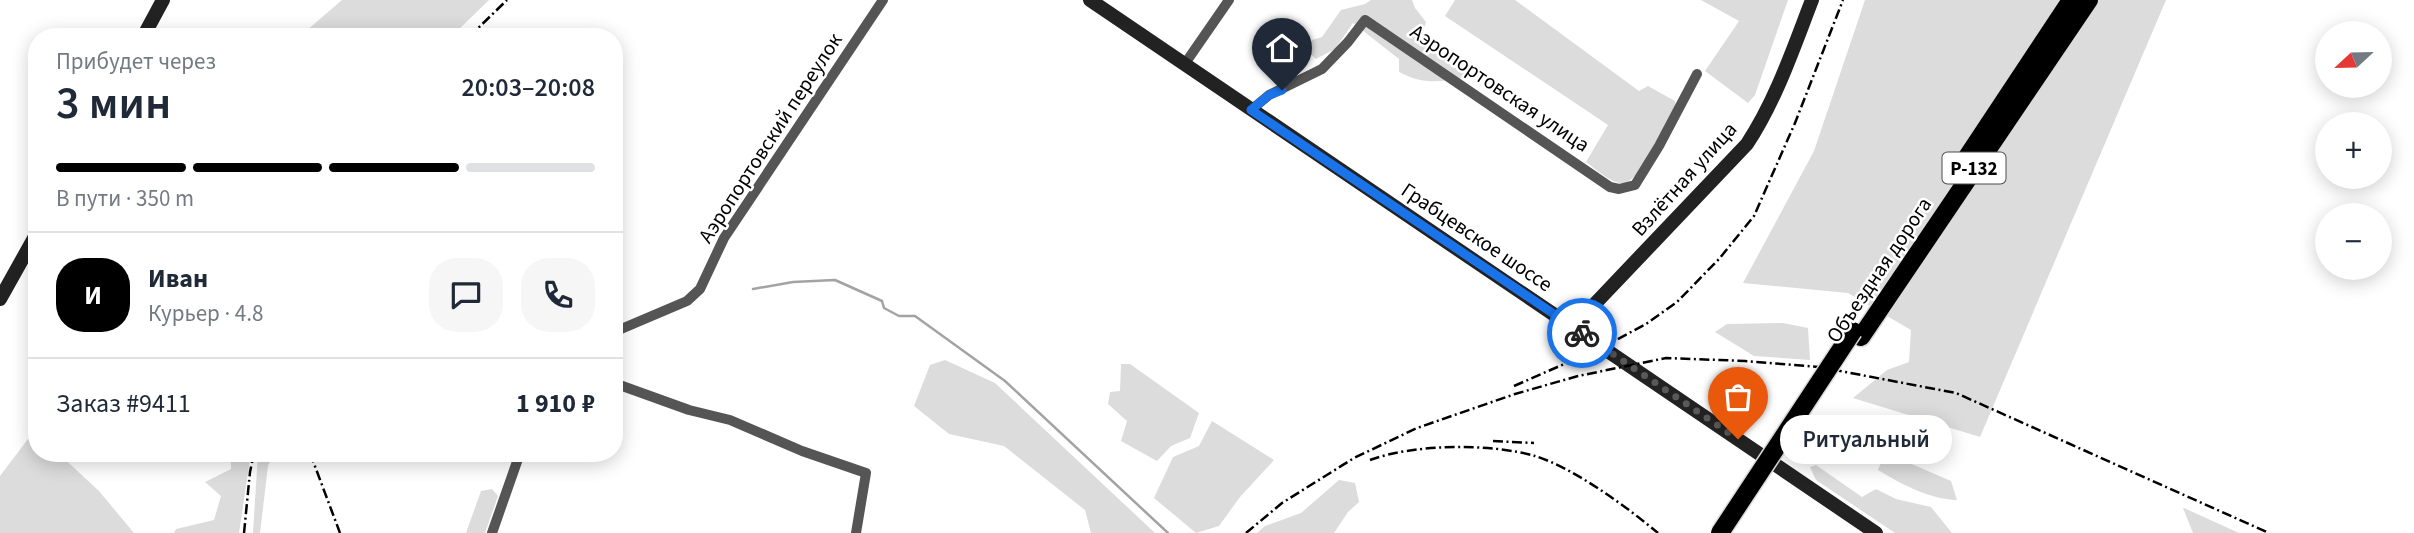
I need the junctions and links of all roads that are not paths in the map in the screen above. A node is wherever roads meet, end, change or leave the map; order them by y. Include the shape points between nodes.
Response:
1 (163, 0) edge
2 (883, 0) edge
3 (1090, 0) edge
4 (1229, 0) edge
5 (1812, 0) edge
6 (2071, 0) edge
7 (2089, 0) edge
8 (148, 28) edge
9 (1184, 65) junction
10 (1697, 74) dead end
11 (1251, 110) junction
12 (28, 249) edge
13 (0, 299) edge
14 (623, 328) edge
15 (1575, 328) junction
16 (1857, 334) junction
17 (623, 386) edge
18 (517, 462) edge
19 (492, 533) edge
20 (856, 533) edge
21 (1720, 533) edge
22 (1733, 533) edge
23 (1876, 533) edge

1 - 8 main road
2 - 14 street, Аэропортовский переулок via 724,238 700,289 687,301
3 - 9 main road, Грабцевское шоссе
4 - 9 street
5 - 15 main road, Взлётная улица via 1784,73 1747,144
6 - 16 highway, Объездная дорога / Р-132
7 - 16 highway, Объездная дорога / Р-132
9 - 11 main road, Грабцевское шоссе
10 - 11 street, Аэропортовская улица via 1635,185 1619,189 1365,19 1322,69 1269,95
11 - 15 main road, Грабцевское шоссе
12 - 13 main road
15 - 23 main road, Грабцевское шоссе
16 - 21 highway, Объездная дорога / Р-132, bridge
16 - 22 highway, Объездная дорога / Р-132
17 - 20 street via 866,473
18 - 19 street

